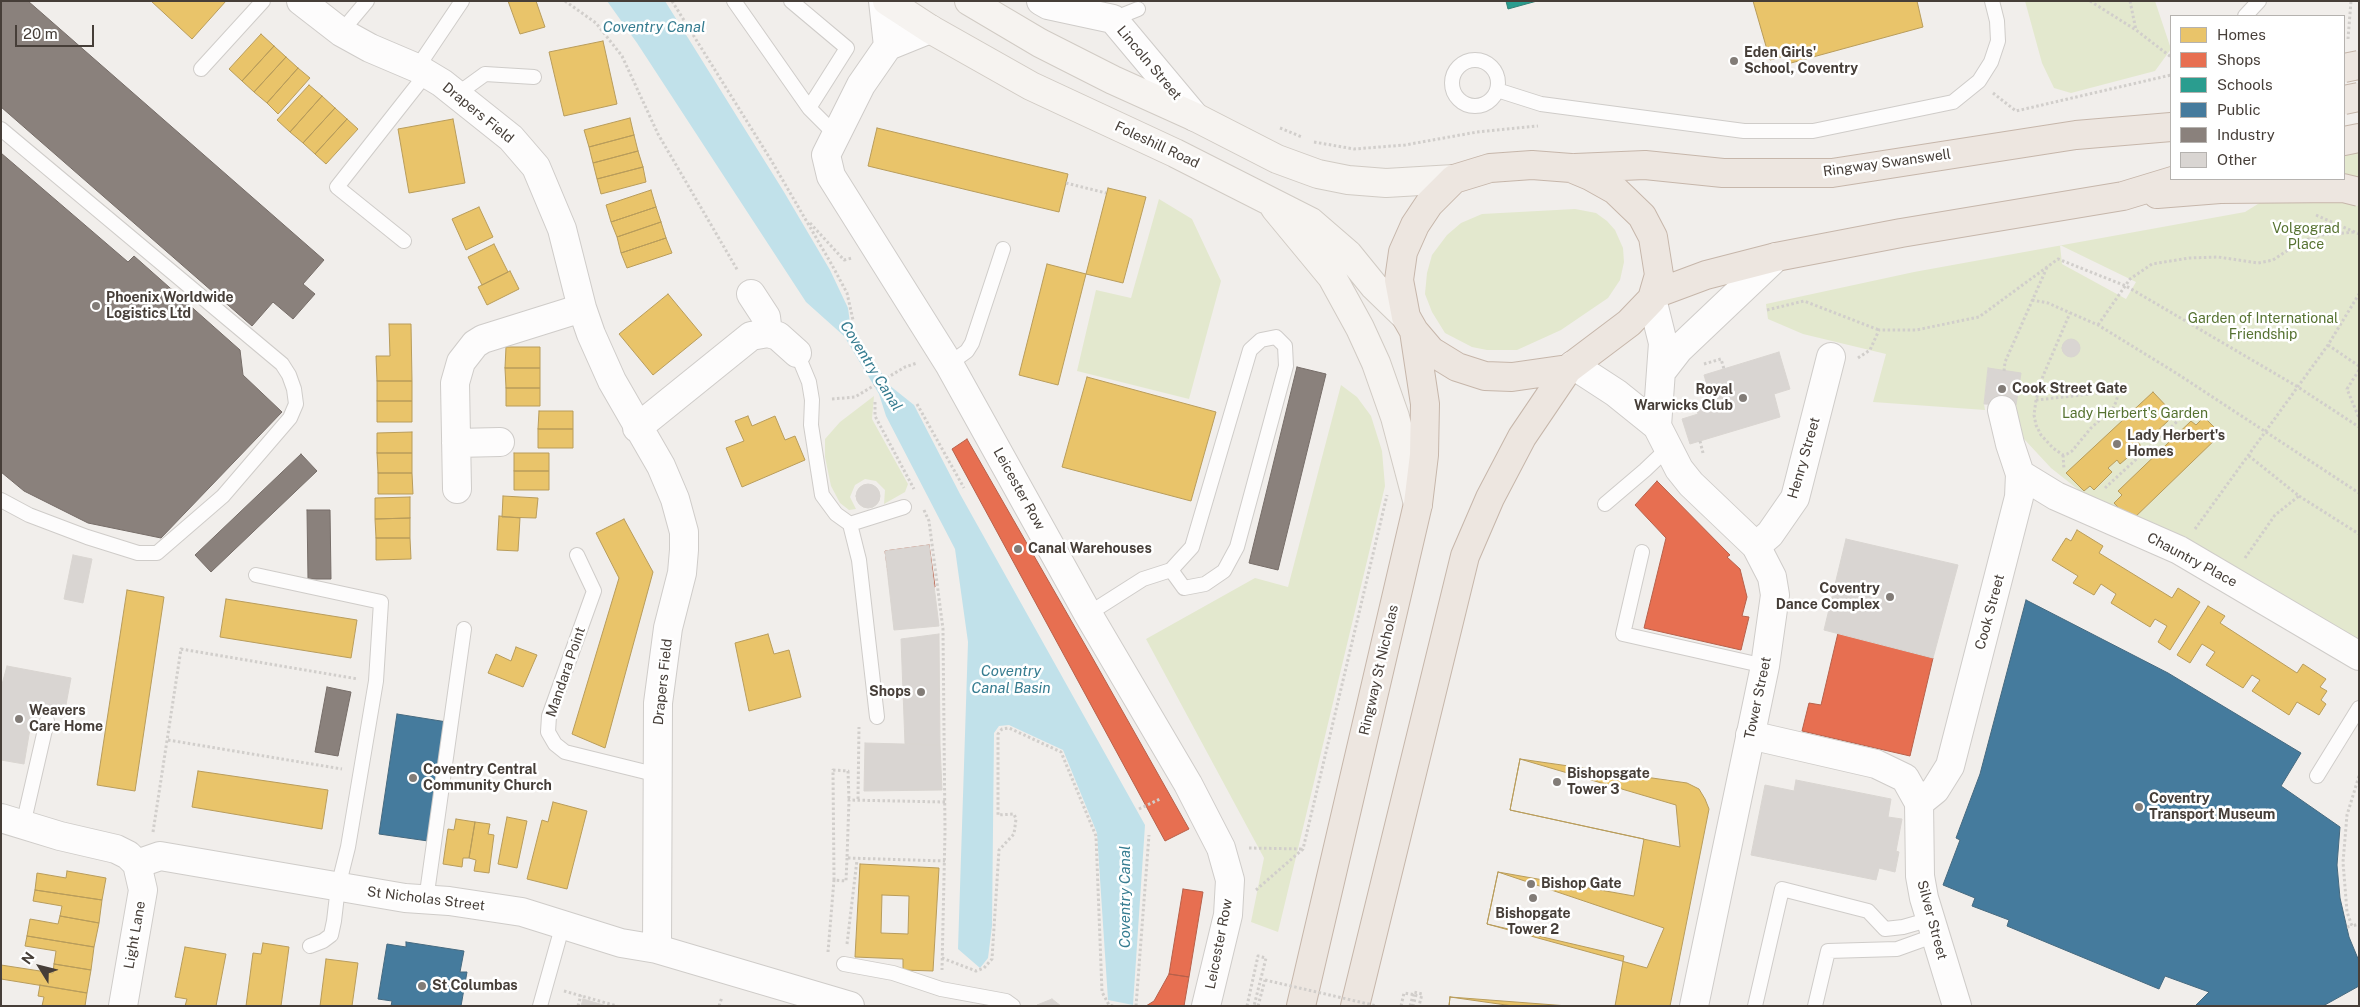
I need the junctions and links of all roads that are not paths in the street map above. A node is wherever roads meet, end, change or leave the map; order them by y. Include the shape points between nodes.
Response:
1 (263, 1) edge
2 (301, 1) edge
3 (367, 1) edge
4 (462, 1) edge
5 (734, 1) edge
6 (791, 1) edge
7 (885, 1) edge
8 (969, 1) edge
9 (1041, 1) edge
10 (1992, 1) edge
11 (2259, 1) edge
12 (1138, 9) dead end
13 (1115, 10) edge
14 (2246, 15) edge
15 (930, 29) junction
16 (341, 32) junction
17 (888, 46) junction
18 (2359, 65) edge
19 (2345, 68) edge
20 (201, 69) dead end
21 (421, 70) junction
22 (534, 77) dead end
23 (1497, 90) dead end
24 (456, 95) junction
25 (2359, 97) edge
26 (2345, 100) edge
27 (808, 108) junction
28 (2170, 109) edge
29 (1195, 117) junction
30 (2170, 127) edge
31 (1, 128) edge
32 (835, 134) junction
33 (2076, 135) junction
34 (2359, 138) edge
35 (2345, 141) edge
36 (1571, 168) junction
37 (1454, 179) junction
38 (2176, 180) edge
39 (2359, 192) edge
40 (2123, 196) junction
41 (1267, 198) junction
42 (404, 241) dead end
43 (1003, 249) dead end
44 (1776, 258) junction
45 (751, 294) road end
46 (1653, 296) junction
47 (582, 308) junction
48 (1410, 324) junction
49 (768, 333) junction
50 (797, 354) joint
51 (944, 357) junction
52 (1844, 358) road end
53 (1571, 367) junction
54 (1662, 371) junction
55 (2002, 410) dead end
56 (637, 428) junction
57 (1662, 437) junction
58 (500, 442) dead end
59 (456, 443) junction
60 (2020, 474) junction
61 (457, 489) dead end
62 (1, 500) edge
63 (1418, 504) junction
64 (1605, 504) dead end
65 (904, 507) dead end
66 (850, 524) junction
67 (1756, 546) junction
68 (1642, 552) dead end
69 (577, 556) dead end
70 (1171, 570) junction
71 (256, 575) dead end
72 (1088, 614) junction
73 (464, 629) dead end
74 (2359, 656) edge
75 (1765, 666) junction
76 (2359, 708) edge
77 (877, 717) road end
78 (46, 721) dead end
79 (1750, 735) junction
80 (658, 775) junction
81 (2317, 776) dead end
82 (1919, 803) junction
83 (12, 822) edge
84 (143, 862) junction
85 (338, 887) junction
86 (426, 900) junction
87 (563, 924) junction
88 (1933, 927) junction
89 (310, 946) dead end
90 (657, 950) junction
91 (844, 964) road end
92 (122, 1006) edge
93 (540, 1006) edge
94 (850, 1006) edge
95 (1012, 1006) edge
96 (1206, 1006) edge
97 (1301, 1006) edge
98 (1355, 1006) edge
99 (1694, 1006) edge
100 (1755, 1006) edge
101 (1815, 1006) edge
102 (1957, 1006) edge

1 - 20 lane
2 - 16 street, Drapers Field
3 - 16 lane
4 - 21 lane
5 - 27 lane
6 - 27 lane via 847,48
7 - 15 main road, Foleshill Road
7 - 17 street
8 - 29 main road via 1040,43
9 - 13 street, Lincoln Street via 1048,5
10 - 23 lane via 1998,41 1991,62 1979,81 1953,102 1813,130 1744,131 1541,104
11 - 14 lane
12 - 13 lane
13 - 29 street, Lincoln Street
15 - 17 street
15 - 41 main road, Foleshill Road via 1031,86
16 - 21 street, Drapers Field
17 - 32 street, Leicester Row via 861,85
18 - 19 highway, bridge
21 - 24 street, Drapers Field
21 - 42 lane via 337,187
22 - 24 lane via 485,74
24 - 47 street, Drapers Field via 511,138 536,167 562,229
25 - 26 highway, bridge
27 - 32 lane
28 - 33 highway
29 - 37 main road via 1318,174 1386,183
30 - 33 highway, Ringway Swanswell
31 - 62 lane via 282,364 294,389 296,404 290,418 223,496 157,553 138,553 87,537 29,515
32 - 51 street, Leicester Row via 826,155 830,176
33 - 36 highway, Ringway Swanswell via 1832,173 1723,173 1645,165
34 - 35 highway
36 - 37 highway, Ringway Swanswell via 1510,166
36 - 46 highway via 1615,190 1642,216 1656,251 1659,275
37 - 48 highway, Ringway St Nicholas via 1430,204 1403,252 1398,280
38 - 40 highway
39 - 40 highway, bridge via 2343,188 2220,189
40 - 44 highway
41 - 48 main road, Foleshill Road via 1311,222 1348,254
41 - 63 main road via 1332,277 1360,328 1395,417
43 - 51 lane via 972,343 967,351
44 - 46 highway via 1706,274
44 - 54 street via 1679,349
45 - 49 street via 766,317
46 - 53 highway via 1629,323
46 - 54 street via 1663,343
47 - 56 street, Drapers Field via 612,382
47 - 59 street via 495,334 475,344 456,372
48 - 53 highway via 1431,351 1457,367 1485,376 1512,378
48 - 63 highway, Ringway St Nicholas via 1426,404
49 - 50 street via 778,336
49 - 56 street via 751,336
50 - 66 lane via 809,382 815,460 822,495 836,514
51 - 72 street, Leicester Row
52 - 67 street, Henry Street via 1795,498 1770,534
53 - 57 street, Tower Street via 1616,393
53 - 98 highway via 1522,437 1490,498 1465,556
54 - 57 street
55 - 60 street, Cook Street
56 - 80 street, Drapers Field via 661,466 684,532 682,573 668,628 658,703
57 - 64 lane via 1646,470
57 - 67 street, Tower Street via 1673,461 1691,484
58 - 59 street
59 - 61 street
60 - 74 street, Chauntry Place via 2056,496 2179,550
60 - 82 street, Cook Street via 2014,518 1950,766 1935,790
63 - 97 highway, Ringway St Nicholas
65 - 66 lane
66 - 77 lane via 859,560
67 - 75 street, Tower Street via 1772,577 1775,595
68 - 75 lane via 1624,634
69 - 80 lane, Mandara Point via 594,591 549,716 548,732 565,752
70 - 70 lane via 1192,547 1250,350 1261,340 1276,337 1285,346 1286,366 1238,547 1224,571 1204,584 1184,588
70 - 72 lane via 1143,579
71 - 85 lane via 381,602 376,682 348,847
72 - 96 street, Leicester Row via 1188,784 1221,848 1230,880 1228,915
73 - 86 lane
75 - 79 street, Tower Street
76 - 81 lane
78 - 83 lane
79 - 82 street via 1876,764 1905,778
79 - 99 street, Tower Street
80 - 90 street, Drapers Field
82 - 88 street, Silver Street via 1920,876
83 - 84 street via 116,849
84 - 85 street, St Nicholas Street via 160,856
84 - 92 street, Light Lane via 143,890
85 - 86 street, St Nicholas Street
85 - 89 lane via 331,935
86 - 87 street, St Nicholas Street via 522,912
87 - 90 street, St Nicholas Street via 622,943
87 - 93 lane
88 - 100 lane via 1885,929 1868,910 1782,889
88 - 101 lane via 1897,948 1828,951
88 - 102 street, Silver Street
90 - 94 street, St Nicholas Street
91 - 95 lane via 893,973 941,989 1006,1001

